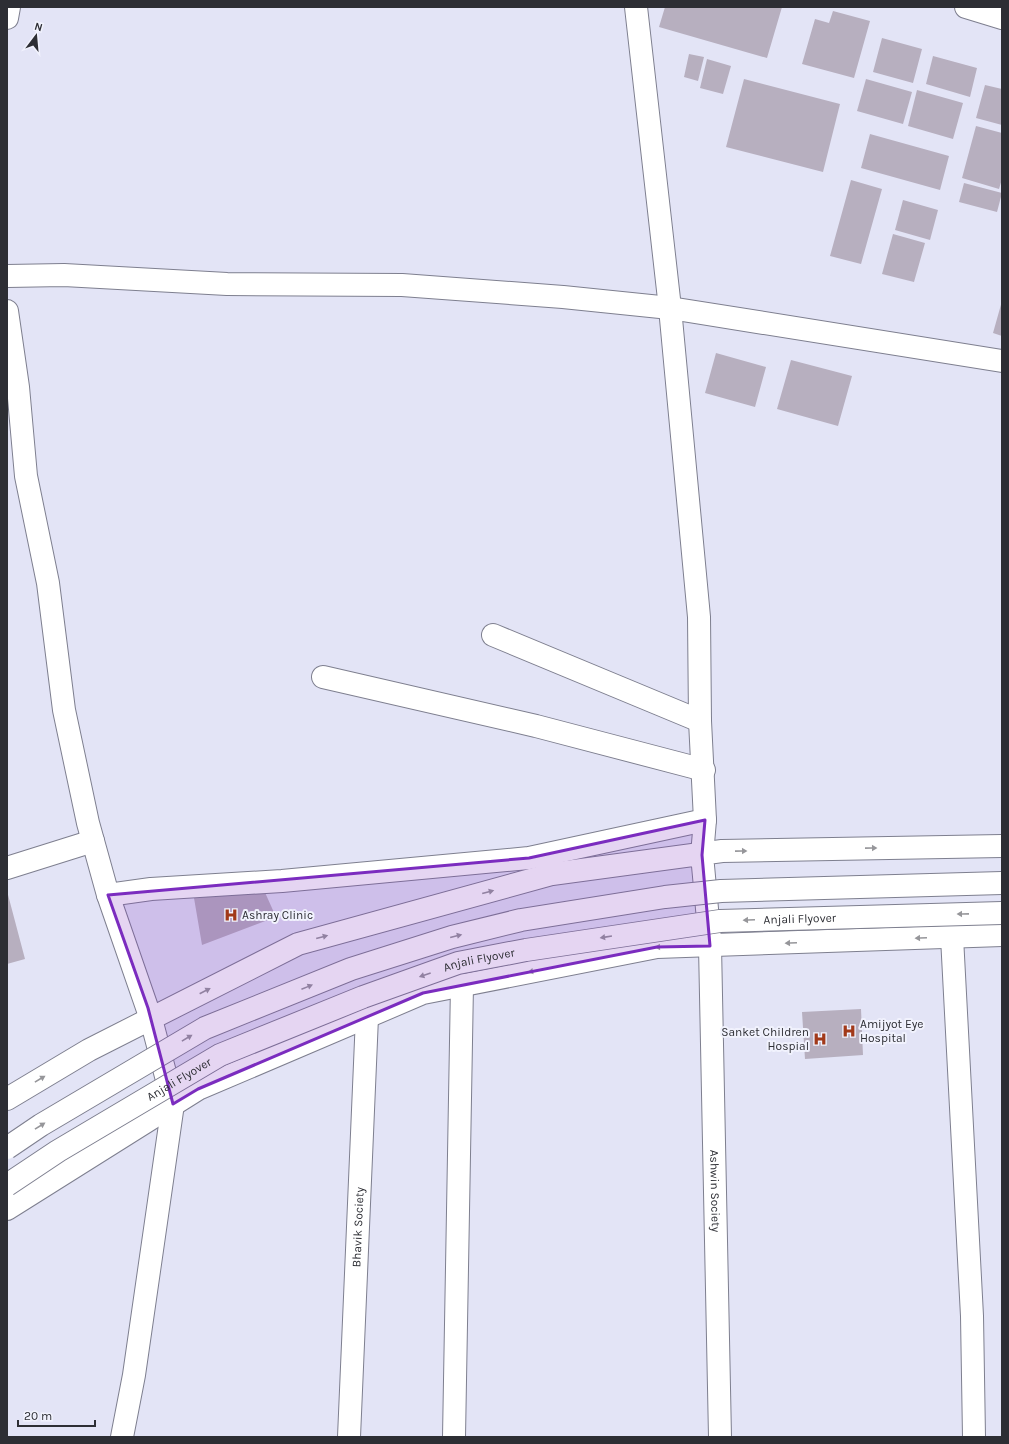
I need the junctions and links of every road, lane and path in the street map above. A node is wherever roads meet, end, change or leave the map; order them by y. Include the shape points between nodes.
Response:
1 (10, 7) edge
2 (636, 7) edge
3 (966, 7) edge
4 (7, 18) edge
5 (1002, 18) edge
6 (7, 276) edge
7 (670, 308) junction
8 (7, 311) edge
9 (1002, 361) edge
10 (493, 636) dead end
11 (323, 677) dead end
12 (700, 721) junction
13 (704, 770) junction
14 (705, 820) junction
15 (93, 841) junction
16 (1002, 846) edge
17 (702, 855) junction
18 (7, 868) edge
19 (1002, 883) edge
20 (108, 896) junction
21 (1002, 913) edge
22 (1002, 936) edge
23 (952, 937) junction
24 (710, 946) junction
25 (462, 985) junction
26 (367, 1017) junction
27 (151, 1019) junction
28 (7, 1099) edge
29 (173, 1104) junction
30 (7, 1148) edge
31 (7, 1185) edge
32 (7, 1210) edge
33 (122, 1437) edge
34 (349, 1437) edge
35 (454, 1437) edge
36 (720, 1437) edge
37 (974, 1437) edge

1 - 4 street
2 - 7 street, Ashwin Society
3 - 5 street
6 - 7 street via 64,275 227,284 402,285
7 - 9 street
7 - 12 street, Ashwin Society via 699,617
8 - 15 street via 18,386 26,476 48,583 64,710
10 - 12 street
11 - 13 street via 536,726
12 - 13 street, Ashwin Society
13 - 14 street, Ashwin Society
14 - 17 street, Ashwin Society
14 - 20 street via 529,858 289,880 151,889
15 - 18 street
15 - 20 street
17 -> 16 street via 722,851
17 - 24 street, Ashwin Society
27 -> 17 street via 298,944 552,874
30 -> 19 street, bridge via 41,1125 205,1028 351,969 452,937 521,920 665,897 721,891
20 - 27 street
21 -> 31 street, Anjali Flyover, bridge via 720,921 526,950 458,963 363,997 220,1055 58,1151
22 - 23 street
23 -> 24 street
23 - 37 street via 972,1316
24 -> 25 street via 657,947
24 - 36 street, Ashwin Society
25 - 26 street via 423,993
25 - 35 street
26 - 29 street via 198,1089
26 - 34 street, Bhavik Society
28 -> 27 street via 89,1050
27 - 29 street
29 - 32 street
29 - 33 street via 134,1375

